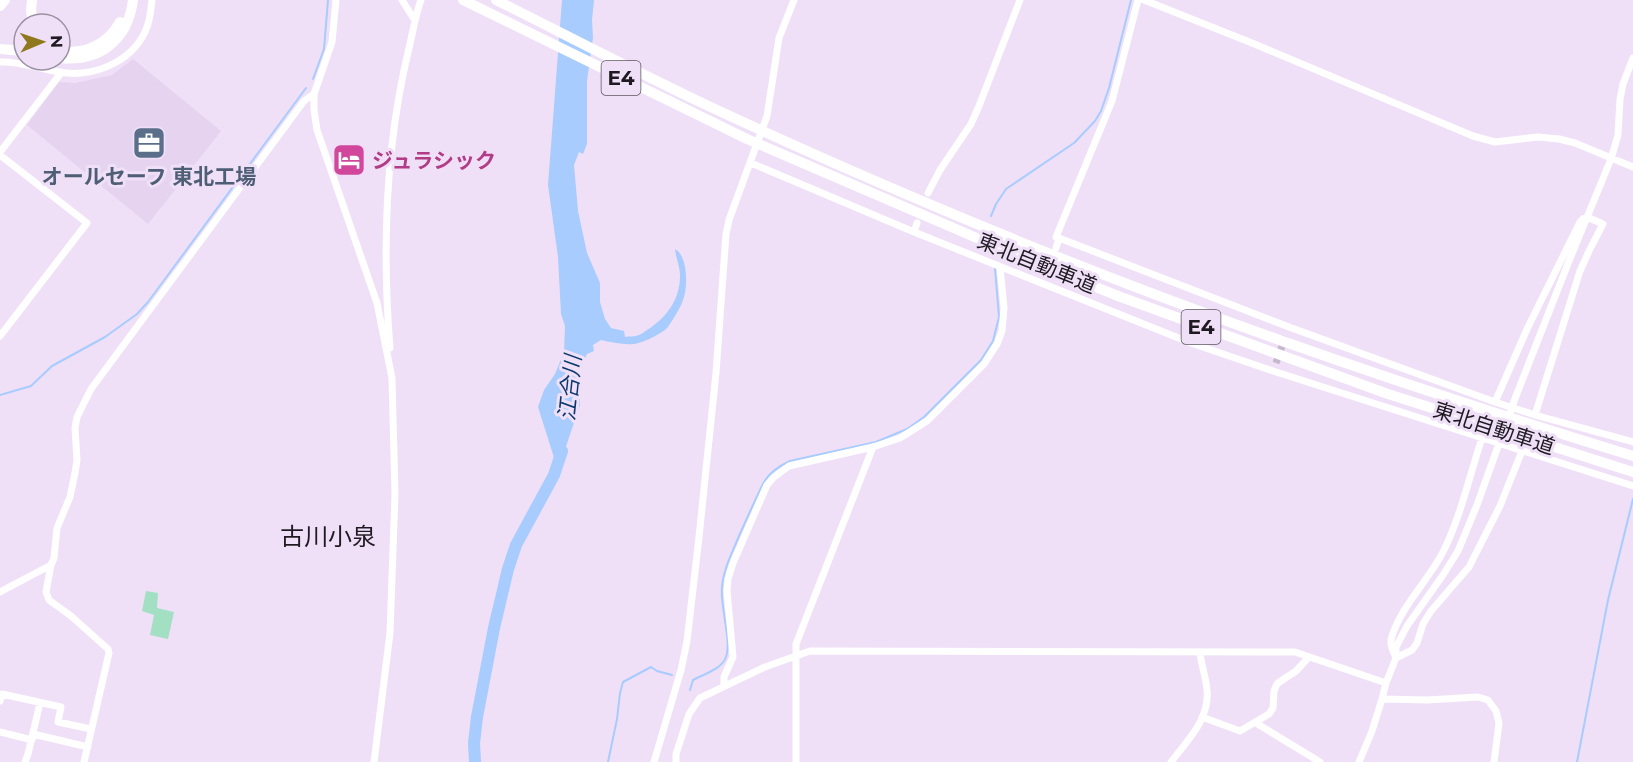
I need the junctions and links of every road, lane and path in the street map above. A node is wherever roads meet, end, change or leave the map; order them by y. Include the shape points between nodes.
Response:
1 (5, 0) edge
2 (126, 0) edge
3 (133, 0) edge
4 (152, 0) edge
5 (336, 0) edge
6 (402, 0) edge
7 (421, 0) edge
8 (463, 0) edge
9 (496, 0) edge
10 (794, 0) edge
11 (1020, 0) edge
12 (1138, 0) edge
13 (1144, 0) edge
14 (0, 6) edge
15 (414, 19) junction
16 (72, 51) edge
17 (1633, 58) edge
18 (72, 60) edge
19 (0, 62) edge
20 (61, 73) junction
21 (314, 94) junction
22 (0, 154) edge
23 (1611, 159) junction
24 (751, 163) junction
25 (1633, 167) edge
26 (928, 193) dead end
27 (1587, 217) junction
28 (917, 223) dead end
29 (914, 232) junction
30 (1059, 238) junction
31 (1056, 248) tunnel mouth
32 (1000, 267) junction
33 (1289, 327) junction
34 (1286, 335) tunnel mouth
35 (0, 336) edge
36 (1276, 363) tunnel mouth
37 (1273, 371) junction
38 (392, 378) junction
39 (1495, 402) junction
40 (1535, 415) junction
41 (1482, 438) junction
42 (1633, 441) edge
43 (873, 447) junction
44 (1522, 450) junction
45 (1633, 456) edge
46 (1633, 472) edge
47 (1633, 486) edge
48 (51, 565) junction
49 (0, 592) edge
50 (1200, 652) junction
51 (795, 656) junction
52 (1309, 657) junction
53 (1396, 658) junction
54 (1386, 683) junction
55 (724, 686) junction
56 (1383, 699) junction
57 (0, 701) edge
58 (40, 703) junction
59 (1202, 717) junction
60 (1256, 723) junction
61 (91, 729) junction
62 (0, 732) edge
63 (32, 737) junction
64 (88, 747) junction
65 (25, 762) edge
66 (84, 762) edge
67 (374, 762) edge
68 (654, 762) edge
69 (676, 762) edge
70 (796, 762) edge
71 (1171, 762) edge
72 (1320, 762) edge
73 (1359, 762) edge
74 (1494, 762) edge

1 - 14 highway
2 - 16 highway via 117,28 101,44
3 - 18 highway via 124,30 108,47
4 - 20 street via 146,30 124,57 96,71
5 - 21 street via 332,42
6 - 15 street
7 - 15 street
8 - 46 highway, 東北自動車道 / E4 via 692,113 997,247 1148,307 1388,394
9 - 45 highway, 東北自動車道 / E4 via 698,100 982,226 1299,347
10 - 24 street via 779,38 767,116
11 - 26 street via 979,106
12 - 30 street via 1112,100 1056,237
13 - 23 street via 1473,136 1495,142 1559,139
15 - 38 street via 394,120 386,214
17 - 23 street via 1623,84
19 - 20 street via 17,62
20 - 22 street
21 - 38 street via 317,130 377,303
21 - 48 street via 304,101 91,389 77,417 75,472 57,528
22 - 35 street via 87,223
23 - 25 street
23 - 27 street
24 - 29 street
24 - 68 street via 726,234 692,602 681,670
27 - 39 street via 1580,222
27 - 40 street via 1603,225 1580,271
27 - 53 street via 1458,551 1407,626 1396,647
28 - 29 street
29 - 32 street
30 - 31 street
30 - 33 street
32 - 37 street via 1044,280 1191,343
32 - 43 street via 1004,296 1002,331 992,354 927,421 900,438
33 - 34 street
33 - 39 street
36 - 37 street
37 - 41 street
38 - 67 street via 395,494 390,633
39 - 40 street
40 - 42 street
41 - 44 street
41 - 53 street via 1447,544 1393,634 1390,642
43 - 51 street via 798,635
43 - 55 street via 789,465 767,485 728,579 733,657 725,672
44 - 47 street
44 - 53 street via 1500,506 1469,567 1431,611 1412,650
48 - 49 street
48 - 61 street via 46,592 49,600 108,649
50 - 51 street via 810,651
50 - 52 street via 1295,652
50 - 59 street via 1207,690
51 - 55 street
51 - 70 street
52 - 54 street
52 - 60 street via 1278,683 1273,708
53 - 54 street
54 - 56 street
55 - 69 street via 695,704
56 - 73 street
56 - 74 street via 1488,700 1499,723
57 - 58 street via 2,694
58 - 61 street via 61,707 58,722
58 - 63 street
59 - 60 street via 1240,730
59 - 71 street via 1191,739
60 - 72 street
61 - 64 street
62 - 63 street
63 - 64 street
63 - 65 street
64 - 66 street

